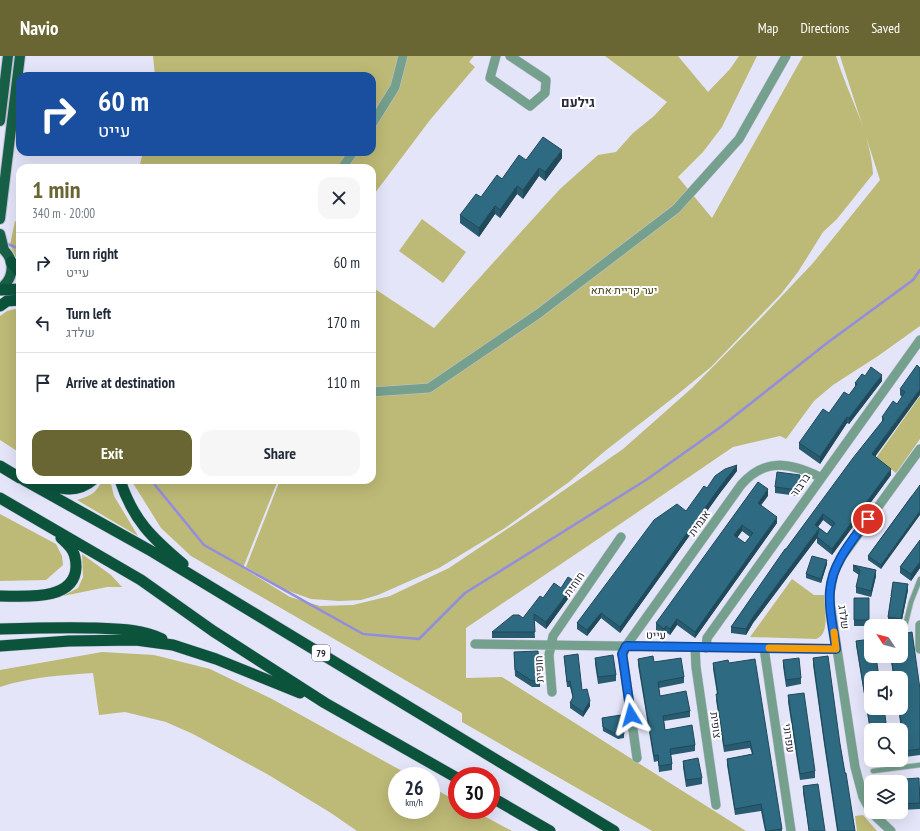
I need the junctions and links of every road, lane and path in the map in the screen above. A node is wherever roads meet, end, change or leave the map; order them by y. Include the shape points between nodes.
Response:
1 (8, 56) edge
2 (20, 56) edge
3 (403, 56) edge
4 (496, 56) edge
5 (510, 56) edge
6 (786, 56) edge
7 (18, 72) edge
8 (16, 89) edge
9 (2, 95) edge
10 (376, 118) edge
11 (0, 120) edge
12 (0, 219) edge
13 (0, 234) edge
14 (2, 249) edge
15 (11, 262) junction
16 (16, 268) edge
17 (0, 289) edge
18 (16, 289) edge
19 (16, 300) edge
20 (0, 306) edge
21 (920, 340) edge
22 (376, 392) edge
23 (920, 449) edge
24 (0, 466) edge
25 (16, 474) edge
26 (820, 478) junction
27 (31, 484) edge
28 (46, 484) edge
29 (88, 484) edge
30 (122, 484) edge
31 (0, 498) edge
32 (33, 517) junction
33 (621, 537) dead end
34 (920, 579) edge
35 (70, 583) junction
36 (0, 589) edge
37 (216, 590) junction
38 (0, 596) edge
39 (907, 619) edge
40 (920, 625) edge
41 (0, 629) edge
42 (475, 644) dead end
43 (173, 645) junction
44 (0, 646) edge
45 (551, 646) junction
46 (626, 646) junction
47 (695, 647) junction
48 (706, 648) junction
49 (764, 648) junction
50 (920, 648) edge
51 (836, 649) junction
52 (552, 692) dead end
53 (325, 703) junction
54 (637, 758) dead end
55 (920, 765) edge
56 (873, 771) dead end
57 (448, 773) edge
58 (864, 800) edge
59 (500, 802) edge
60 (716, 806) dead end
61 (878, 819) edge
62 (550, 831) edge
63 (614, 831) edge
64 (791, 831) edge
65 (891, 831) edge

1 - 9 main road
2 - 7 main road
3 - 10 street via 395,88
4 - 5 street via 490,78 530,106 545,93 546,80
6 - 22 street via 739,139 676,209 538,314 429,388
8 - 12 main road
9 - 11 main road
13 - 14 main road
14 - 15 main road via 9,255
15 - 16 highway
15 - 17 main road via 10,278
17 - 18 highway
19 - 20 highway via 7,301
21 - 26 street, ברבור
23 - 51 street, שלדג via 842,555 834,572 830,603
24 - 25 highway
26 - 46 street, אגמית via 803,469 785,465 766,468 747,478
26 - 48 street, ברבור via 707,638
27 - 37 highway, 79
28 - 29 highway via 69,489 82,488
30 - 37 highway via 131,508 146,529
31 - 32 highway
32 - 35 highway via 71,546 75,555 76,570
32 - 53 highway via 158,592 184,612
33 - 45 street, חוחית via 555,632
34 - 39 lane
35 - 36 highway via 56,589 45,590
35 - 38 highway via 45,596
37 - 63 highway, 79
40 - 50 street
41 - 43 highway via 124,629 153,635
42 - 45 street, עייט
43 - 44 highway via 136,640
43 - 53 highway via 216,659
45 - 46 street, עייט
45 - 52 street, חופית via 549,661
46 - 47 street, עייט
46 - 54 street via 622,654
47 - 48 street, עייט
47 - 60 street, צופית
48 - 49 street, עייט
49 - 51 street, עייט
49 - 64 street, עפרוני
51 - 58 street, שלדג via 858,785
53 - 57 highway
55 - 56 lane
59 - 62 highway
61 - 65 street, שלדג

